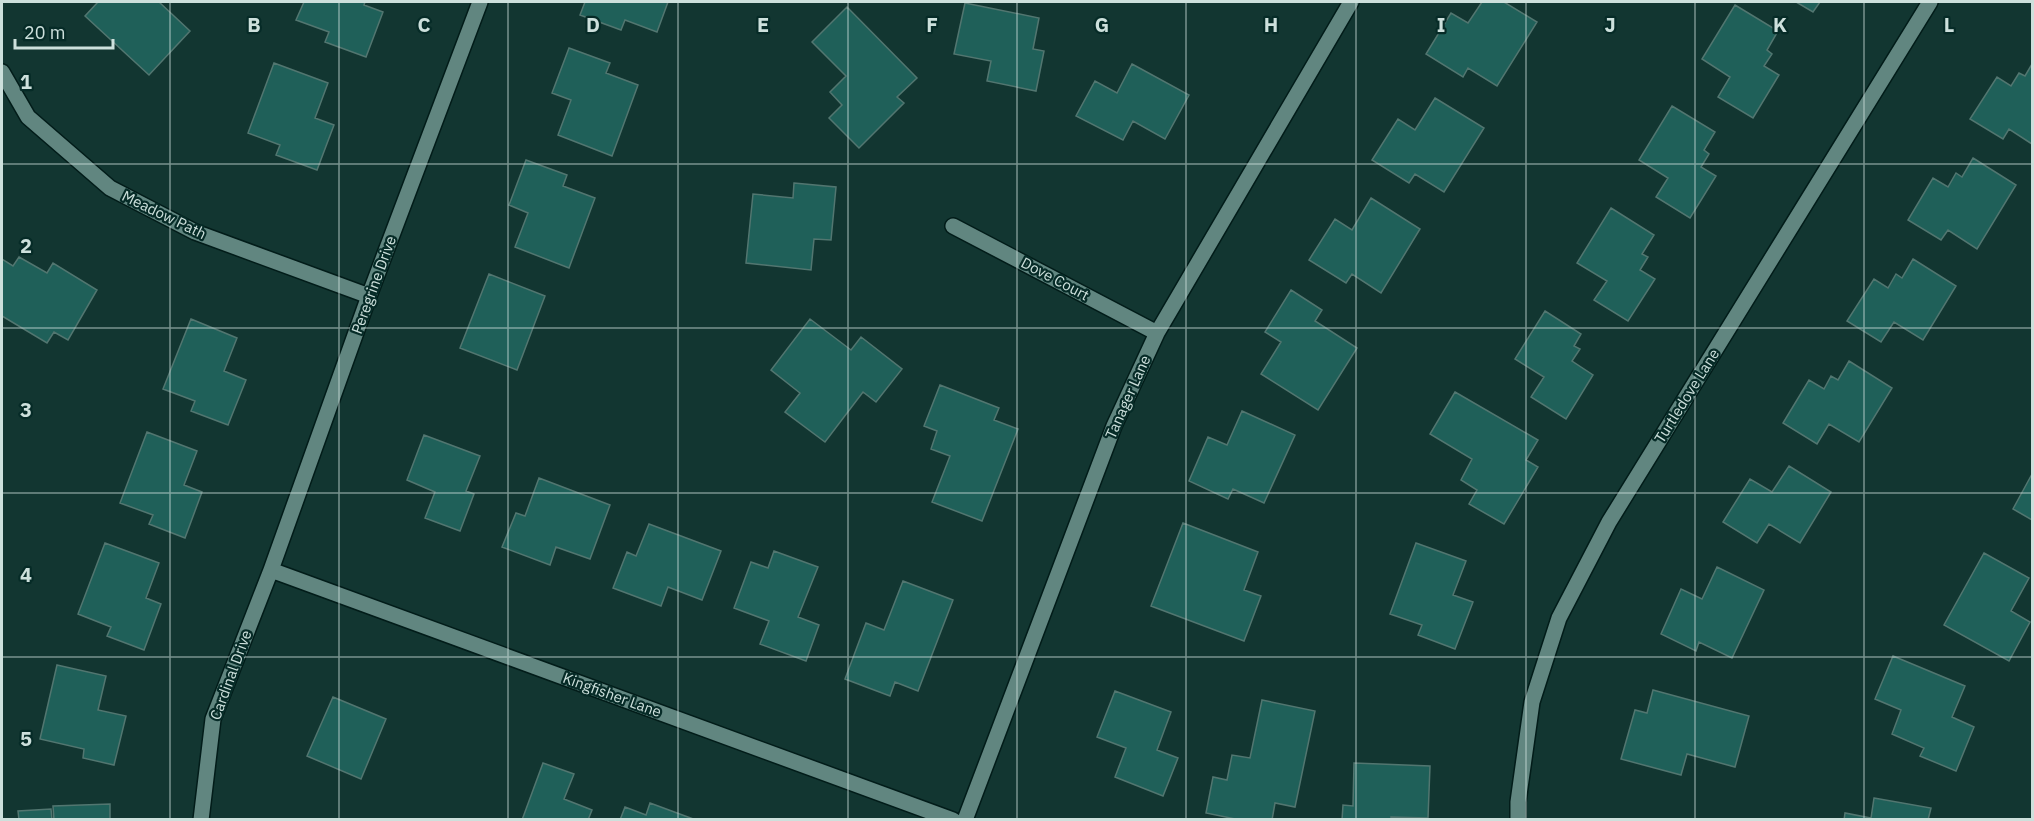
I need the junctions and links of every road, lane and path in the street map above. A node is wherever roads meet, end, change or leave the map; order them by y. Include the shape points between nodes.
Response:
1 (480, 2) edge
2 (1351, 2) edge
3 (1930, 2) edge
4 (2, 72) edge
5 (953, 226) dead end
6 (369, 296) junction
7 (1157, 333) junction
8 (271, 570) junction
9 (201, 819) edge
10 (953, 819) edge
11 (965, 819) edge
12 (1518, 819) edge

1 - 6 street, Peregrine Drive
2 - 7 street, Tanager Lane
3 - 12 street, Turtledove Lane via 1609,522 1559,618 1532,702
4 - 6 street, Meadow Path via 28,117 110,188 195,232
5 - 7 street, Dove Court
6 - 8 street, Peregrine Drive
7 - 11 street, Tanager Lane via 1114,426
8 - 9 street, Cardinal Drive via 213,719
8 - 10 street, Kingfisher Lane

